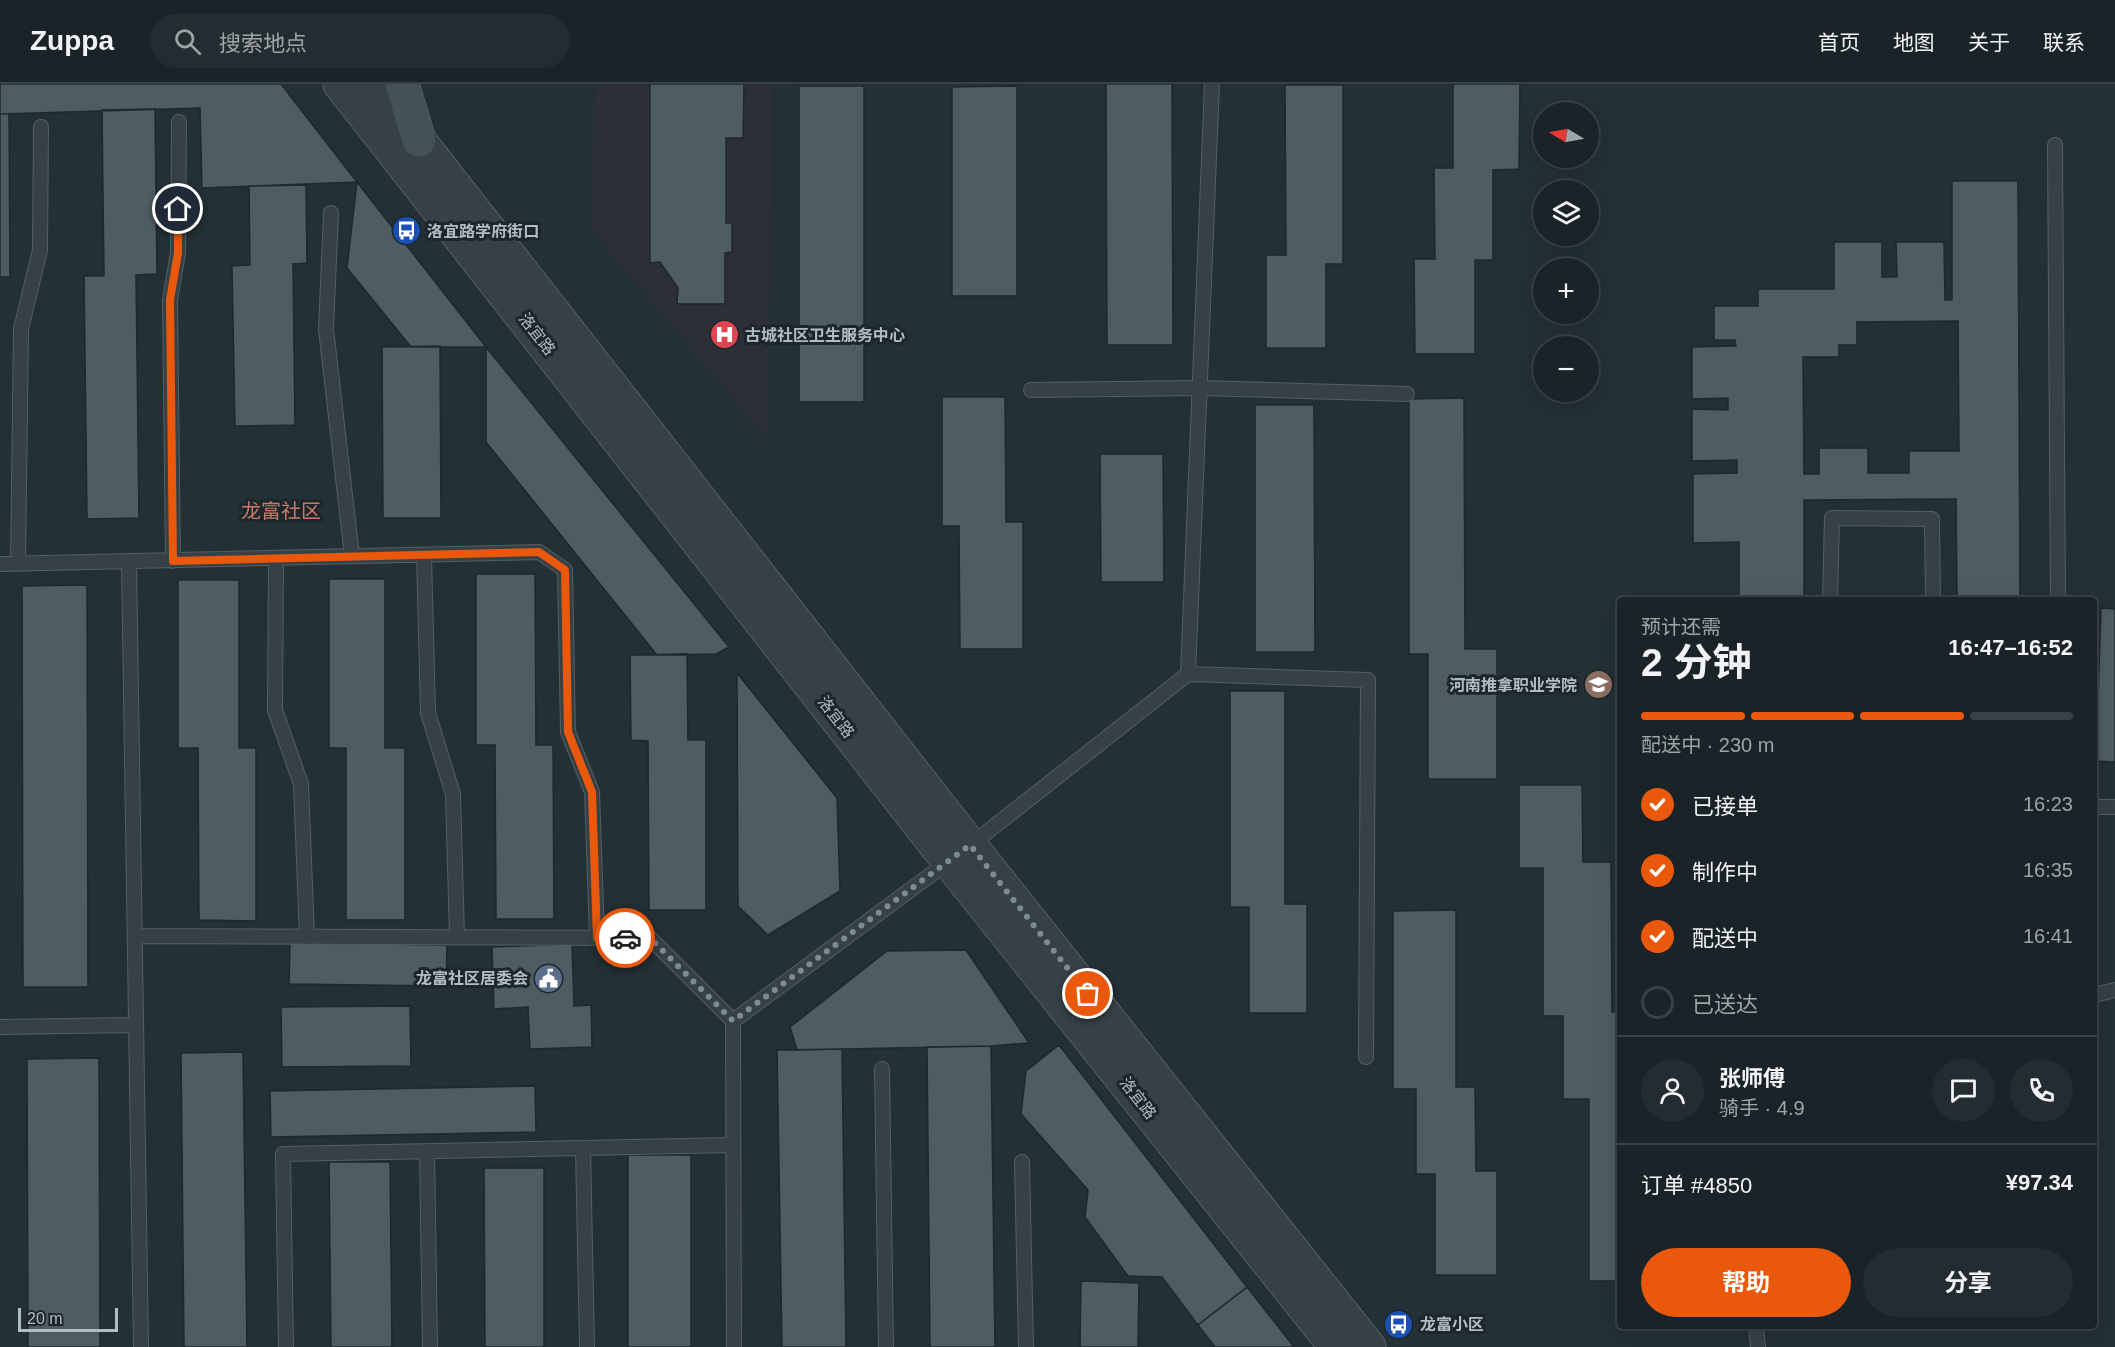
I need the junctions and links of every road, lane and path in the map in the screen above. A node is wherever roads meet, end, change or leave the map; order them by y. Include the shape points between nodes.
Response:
1 (340, 84) edge
2 (375, 84) edge
3 (402, 84) edge
4 (1212, 84) edge
5 (179, 122) dead end
6 (41, 127) dead end
7 (419, 140) junction
8 (2055, 145) dead end
9 (331, 213) dead end
10 (1200, 388) junction
11 (1030, 390) dead end
12 (1407, 394) dead end
13 (424, 555) junction
14 (352, 556) junction
15 (276, 558) junction
16 (173, 561) junction
17 (129, 562) junction
18 (0, 564) edge
19 (18, 564) junction
20 (1830, 597) edge
21 (1933, 597) edge
22 (2058, 597) edge
23 (1188, 674) junction
24 (2097, 807) edge
25 (2115, 807) edge
26 (960, 853) junction
27 (135, 936) junction
28 (307, 937) junction
29 (457, 937) junction
30 (597, 938) junction
31 (2115, 990) edge
32 (2097, 994) edge
33 (733, 1021) junction
34 (136, 1025) junction
35 (0, 1027) edge
36 (1366, 1057) dead end
37 (882, 1069) dead end
38 (733, 1145) junction
39 (584, 1148) junction
40 (427, 1151) junction
41 (1022, 1162) dead end
42 (1756, 1329) edge
43 (141, 1347) edge
44 (286, 1347) edge
45 (430, 1347) edge
46 (587, 1347) edge
47 (734, 1347) edge
48 (885, 1347) edge
49 (1026, 1347) edge
50 (1336, 1347) edge
51 (1369, 1347) edge
52 (1758, 1347) edge

1 - 26 street, 洛宜路
2 - 7 street, 洛宜路
3 - 7 main road
4 - 10 lane
5 - 16 lane via 178,253 170,300
6 - 19 lane via 40,250 21,329
7 - 26 street, 洛宜路
8 - 22 lane
9 - 14 lane via 326,329
10 - 11 lane
10 - 12 lane
10 - 23 lane
13 - 14 lane
13 - 29 lane via 428,713 453,794
13 - 30 lane via 539,552 565,570 568,732 592,792
14 - 15 lane
15 - 16 lane
15 - 28 lane via 275,710 301,784
16 - 17 lane
17 - 19 lane
17 - 27 lane
18 - 19 lane
20 - 21 lane via 1832,518 1932,519
23 - 26 lane
23 - 36 lane via 1368,680
24 - 25 lane
26 - 33 lane
26 - 50 street, 洛宜路
26 - 51 street, 洛宜路
27 - 28 lane
27 - 34 lane
28 - 29 lane
29 - 30 lane
30 - 33 lane via 650,938
31 - 32 lane
33 - 38 lane
34 - 35 lane
34 - 43 lane
37 - 48 lane
38 - 39 lane
38 - 47 lane
39 - 40 lane
39 - 46 lane
40 - 44 lane via 283,1154
40 - 45 lane
41 - 49 lane
42 - 52 lane

